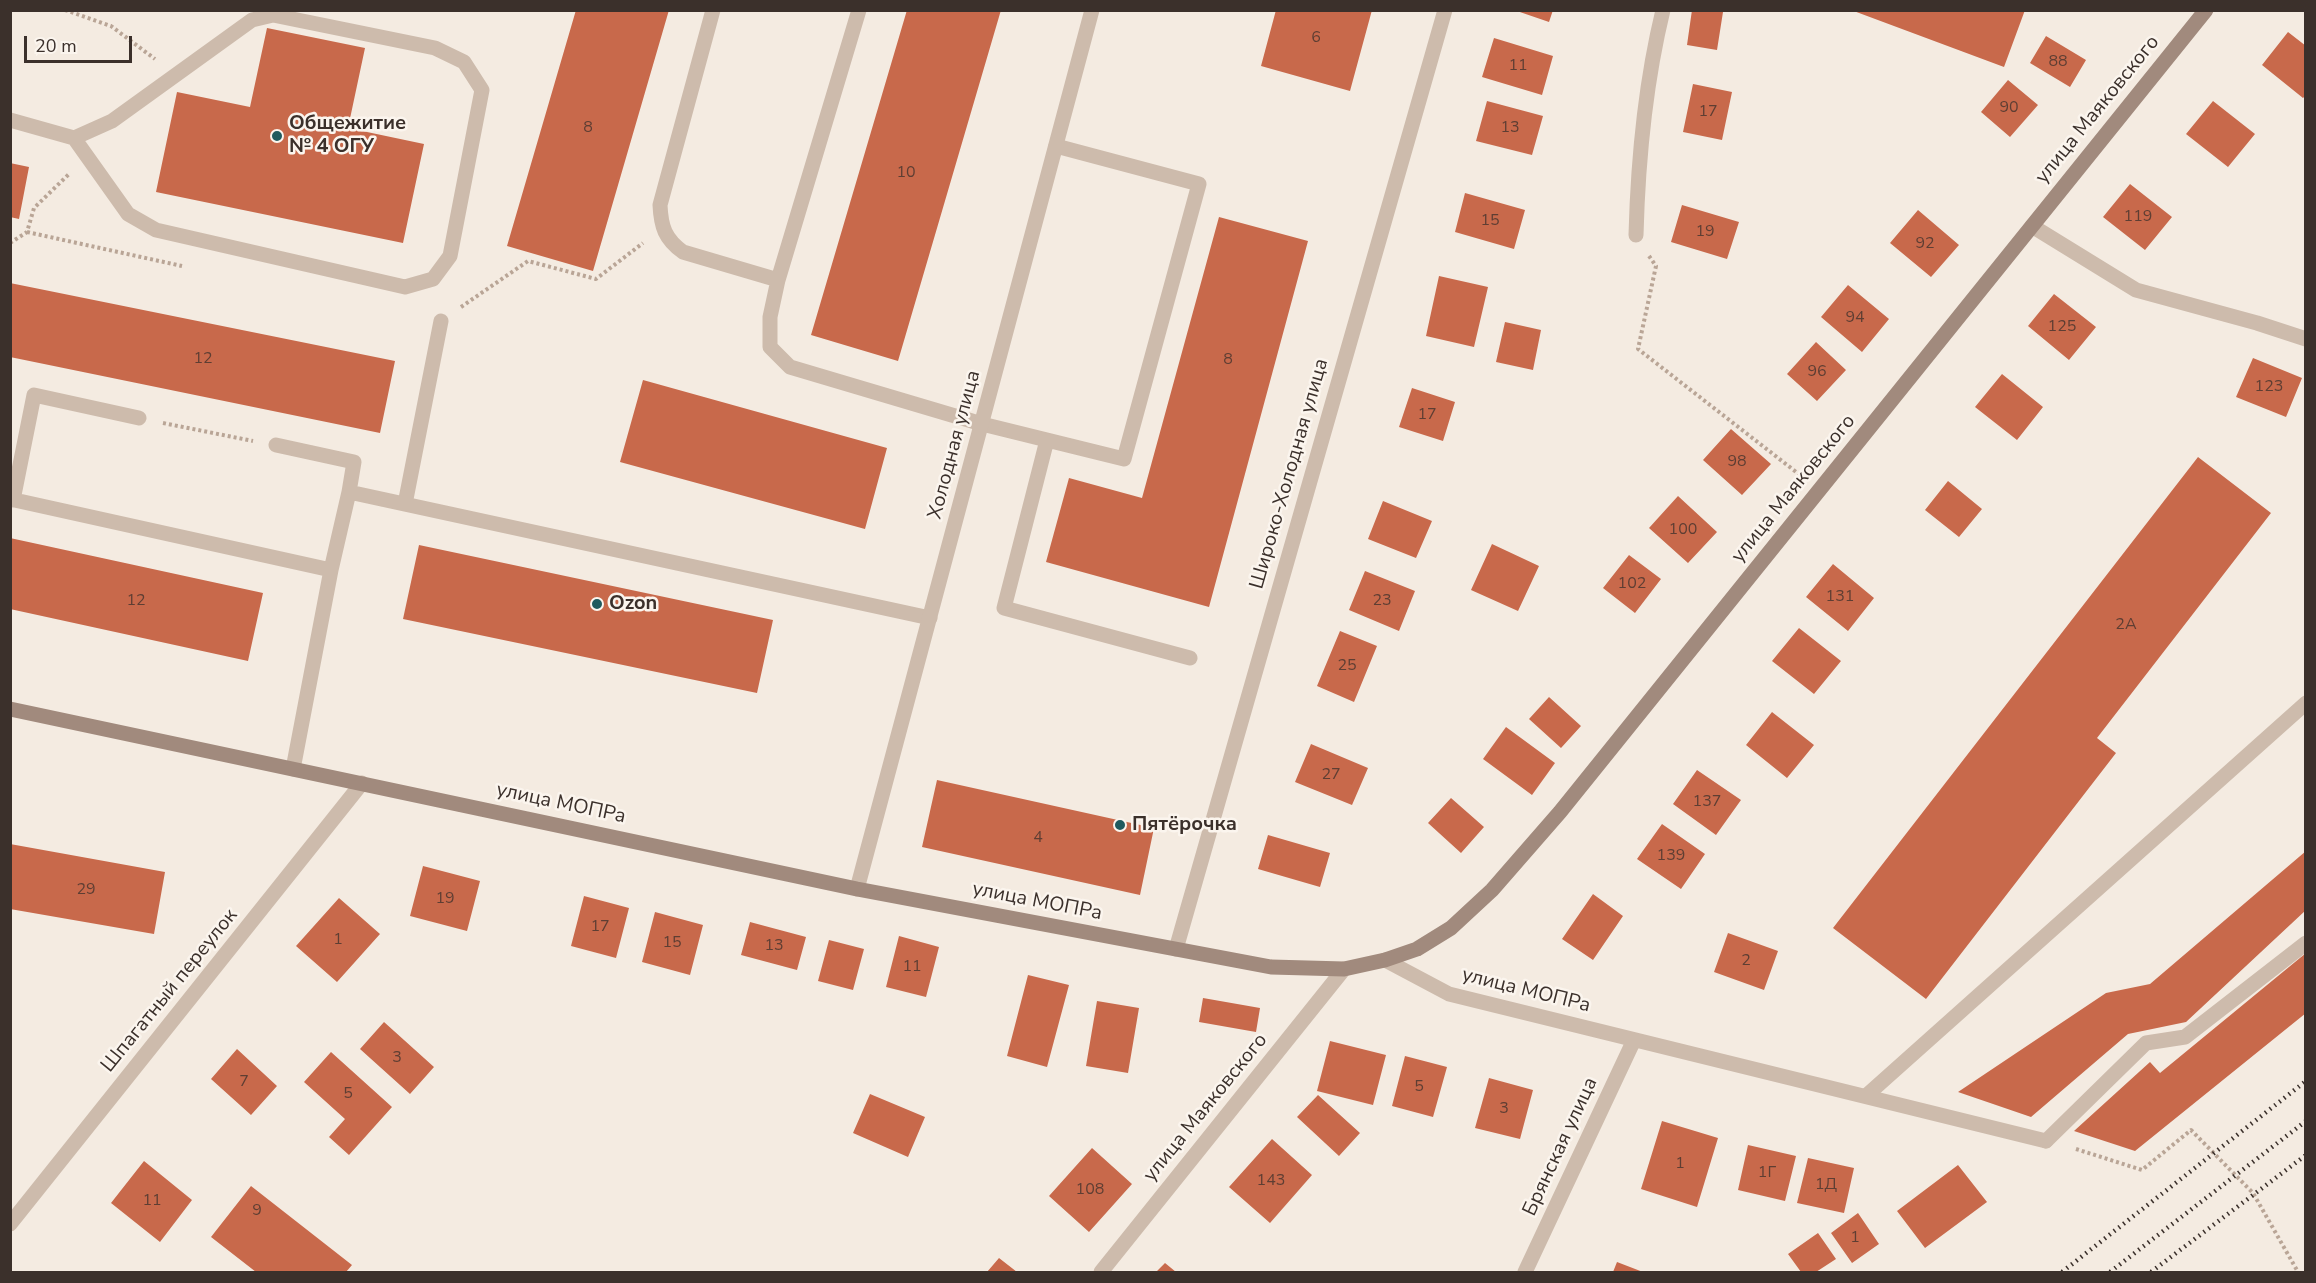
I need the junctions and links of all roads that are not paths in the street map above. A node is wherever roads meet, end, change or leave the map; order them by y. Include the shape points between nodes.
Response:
1 (713, 10) edge
2 (859, 10) edge
3 (1092, 10) edge
4 (1445, 10) edge
5 (1663, 10) edge
6 (2206, 10) edge
7 (10, 120) edge
8 (74, 138) junction
9 (1056, 146) junction
10 (2032, 226) junction
11 (1636, 235) road end
12 (778, 280) junction
13 (441, 321) road end
14 (2306, 339) edge
15 (139, 418) road end
16 (982, 424) junction
17 (1047, 440) junction
18 (276, 445) road end
19 (349, 492) junction
20 (12, 500) edge
21 (405, 504) junction
22 (331, 570) junction
23 (930, 618) junction
24 (1190, 658) dead end
25 (2306, 703) edge
26 (10, 709) edge
27 (293, 769) junction
28 (362, 783) junction
29 (857, 889) junction
30 (2306, 943) edge
31 (1176, 949) junction
32 (1385, 960) junction
33 (1344, 969) junction
34 (1634, 1040) junction
35 (1867, 1095) junction
36 (10, 1224) edge
37 (1101, 1272) edge
38 (1525, 1272) edge

1 - 12 street via 660,205 662,228 672,244 683,252
2 - 12 street
3 - 9 street, Холодная улица
4 - 31 street, Широко-Холодная улица
5 - 11 street via 1638,160
6 - 10 street, улица Маяковского
7 - 8 street
8 - 8 street via 112,121 252,20 273,15 435,48 464,62 482,90 450,256 433,279 405,287 156,230 128,214
9 - 16 street, Холодная улица
9 - 17 street via 1199,184 1124,459
10 - 14 street via 2136,290
10 - 32 street, улица Маяковского via 1560,812 1492,890 1451,928 1417,949
12 - 16 street via 770,317 770,347 790,367
13 - 21 street
15 - 20 street via 34,395
16 - 17 street
16 - 23 street, Холодная улица
17 - 24 street via 1004,608
18 - 19 street via 354,462
19 - 21 street
19 - 22 street
20 - 22 street
21 - 23 street
22 - 27 street
23 - 29 street, Холодная улица
25 - 35 street
26 - 27 street, улица МОПРа
27 - 28 street, улица МОПРа
28 - 29 street, улица МОПРа
28 - 36 street, Шпагатный переулок
29 - 31 street, улица МОПРа
30 - 35 street, улица МОПРа via 2185,1037 2145,1043 2046,1141
31 - 33 street, улица МОПРа via 1271,967
32 - 33 street, улица МОПРа
32 - 34 street, улица МОПРа via 1449,994
33 - 37 street, улица Маяковского
34 - 35 street, улица МОПРа
34 - 38 street, Брянская улица

